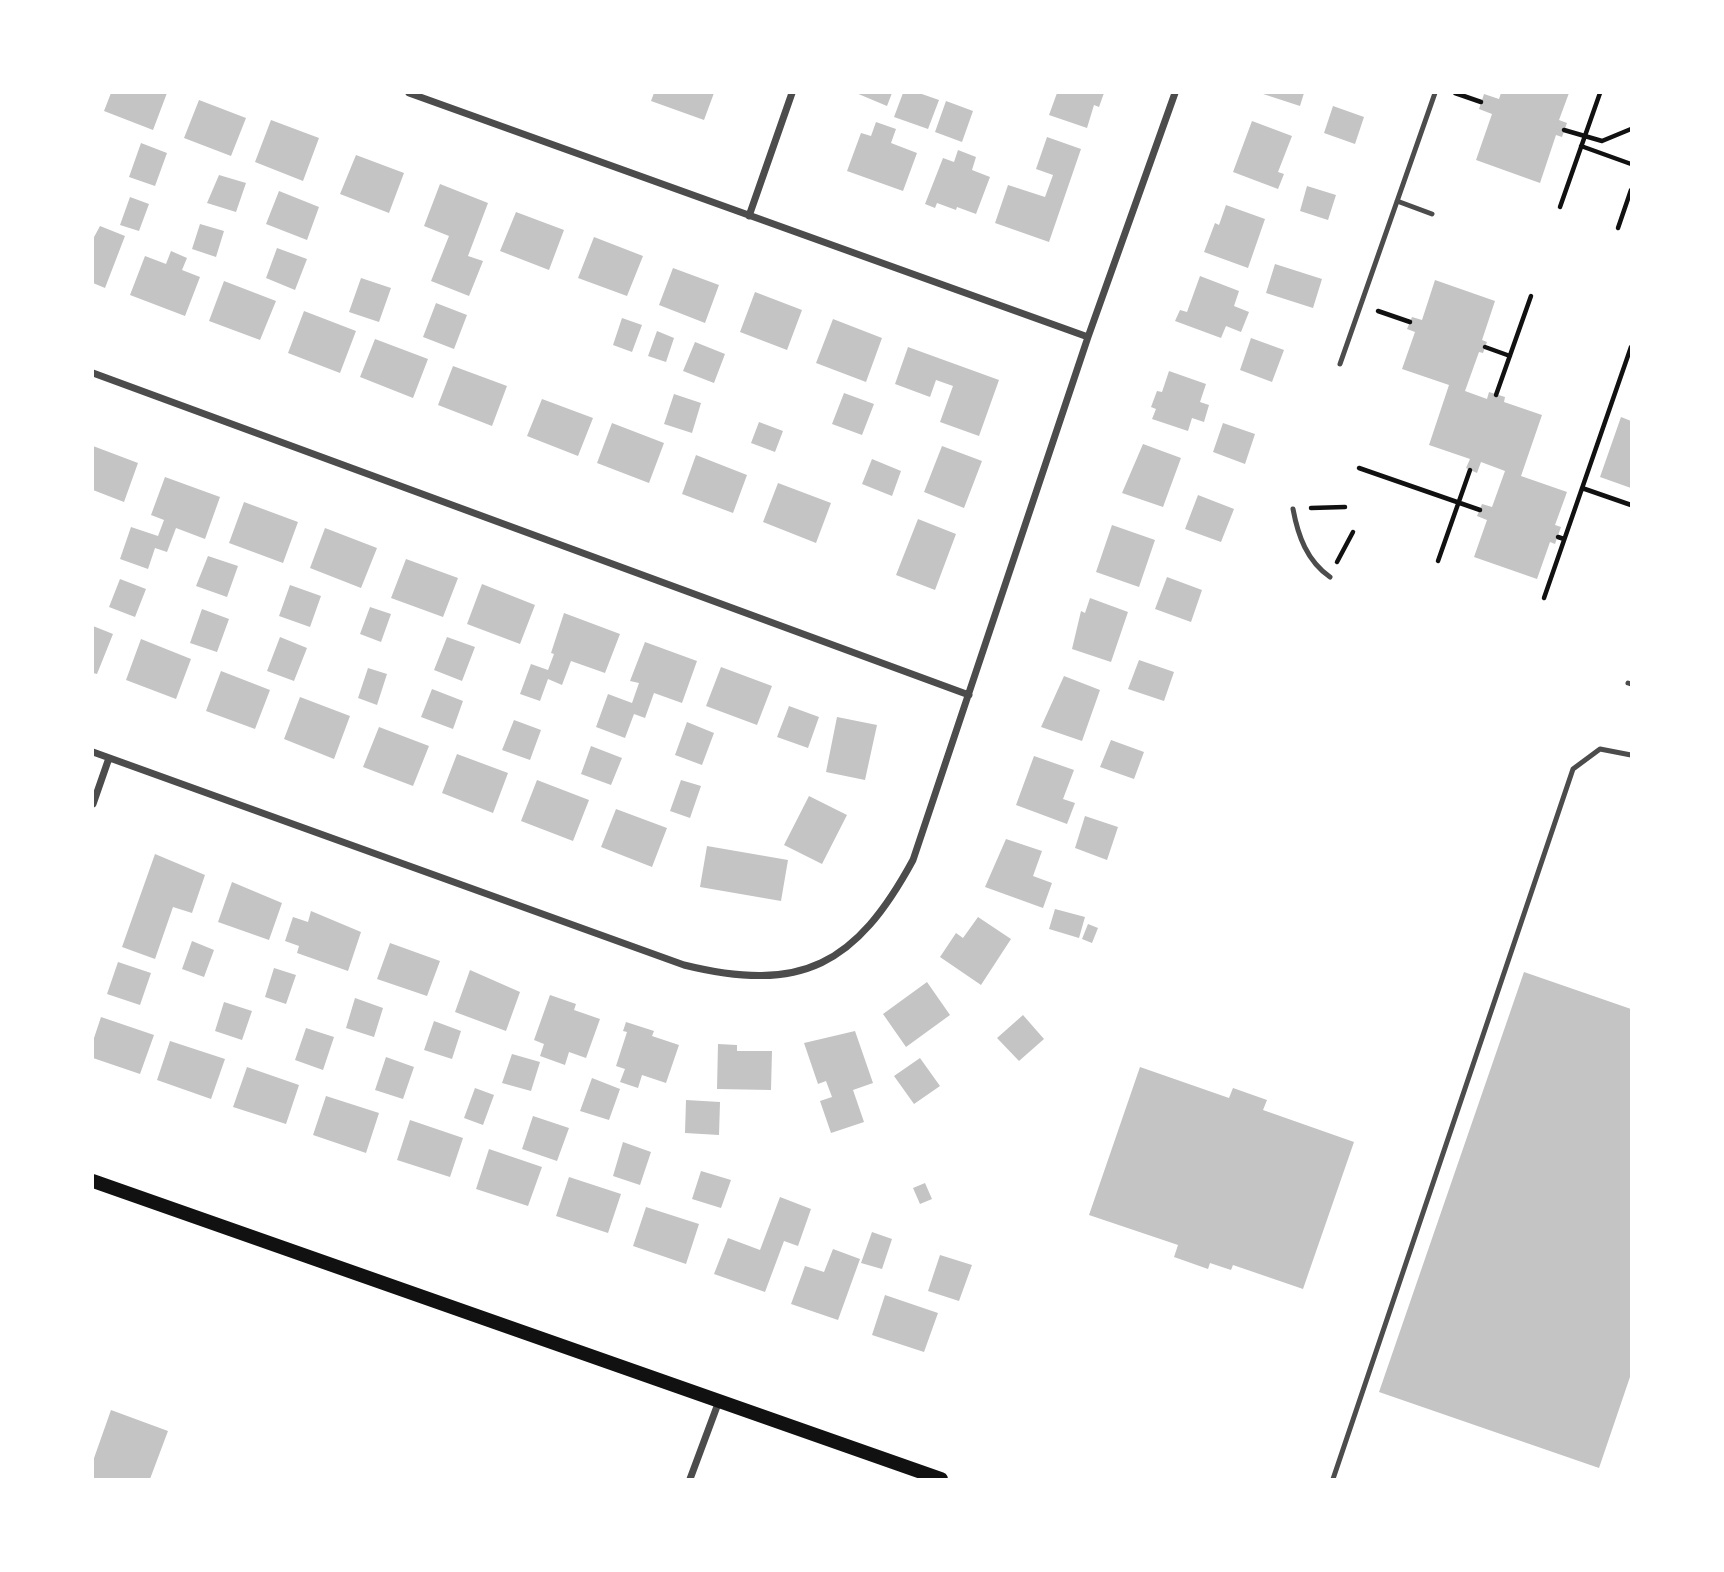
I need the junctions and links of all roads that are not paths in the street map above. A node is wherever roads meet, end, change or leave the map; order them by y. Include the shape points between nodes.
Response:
1 (411, 93) edge
2 (792, 93) edge
3 (1175, 93) edge
4 (1435, 93) edge
5 (1397, 201) junction
6 (1432, 214) dead end
7 (749, 216) junction
8 (1088, 337) junction
9 (1340, 364) dead end
10 (93, 373) edge
11 (1293, 509) dead end
12 (1330, 576) dead end
13 (969, 695) junction
14 (93, 752) edge
15 (1631, 755) edge
16 (109, 758) junction
17 (93, 804) edge
18 (93, 1181) edge
19 (719, 1400) junction
20 (690, 1479) edge
21 (941, 1479) edge
22 (1333, 1479) edge

1 - 7 street
2 - 7 street
3 - 8 street
4 - 5 lane
5 - 6 lane
5 - 9 lane
7 - 8 street
8 - 13 street
10 - 13 street
11 - 12 lane via 1299,537 1318,569
13 - 16 street via 913,860 892,899 845,950 809,970 775,977 684,965
14 - 16 street
15 - 22 lane via 1600,749 1573,769
16 - 17 street
18 - 19 main road
19 - 20 street
19 - 21 main road

